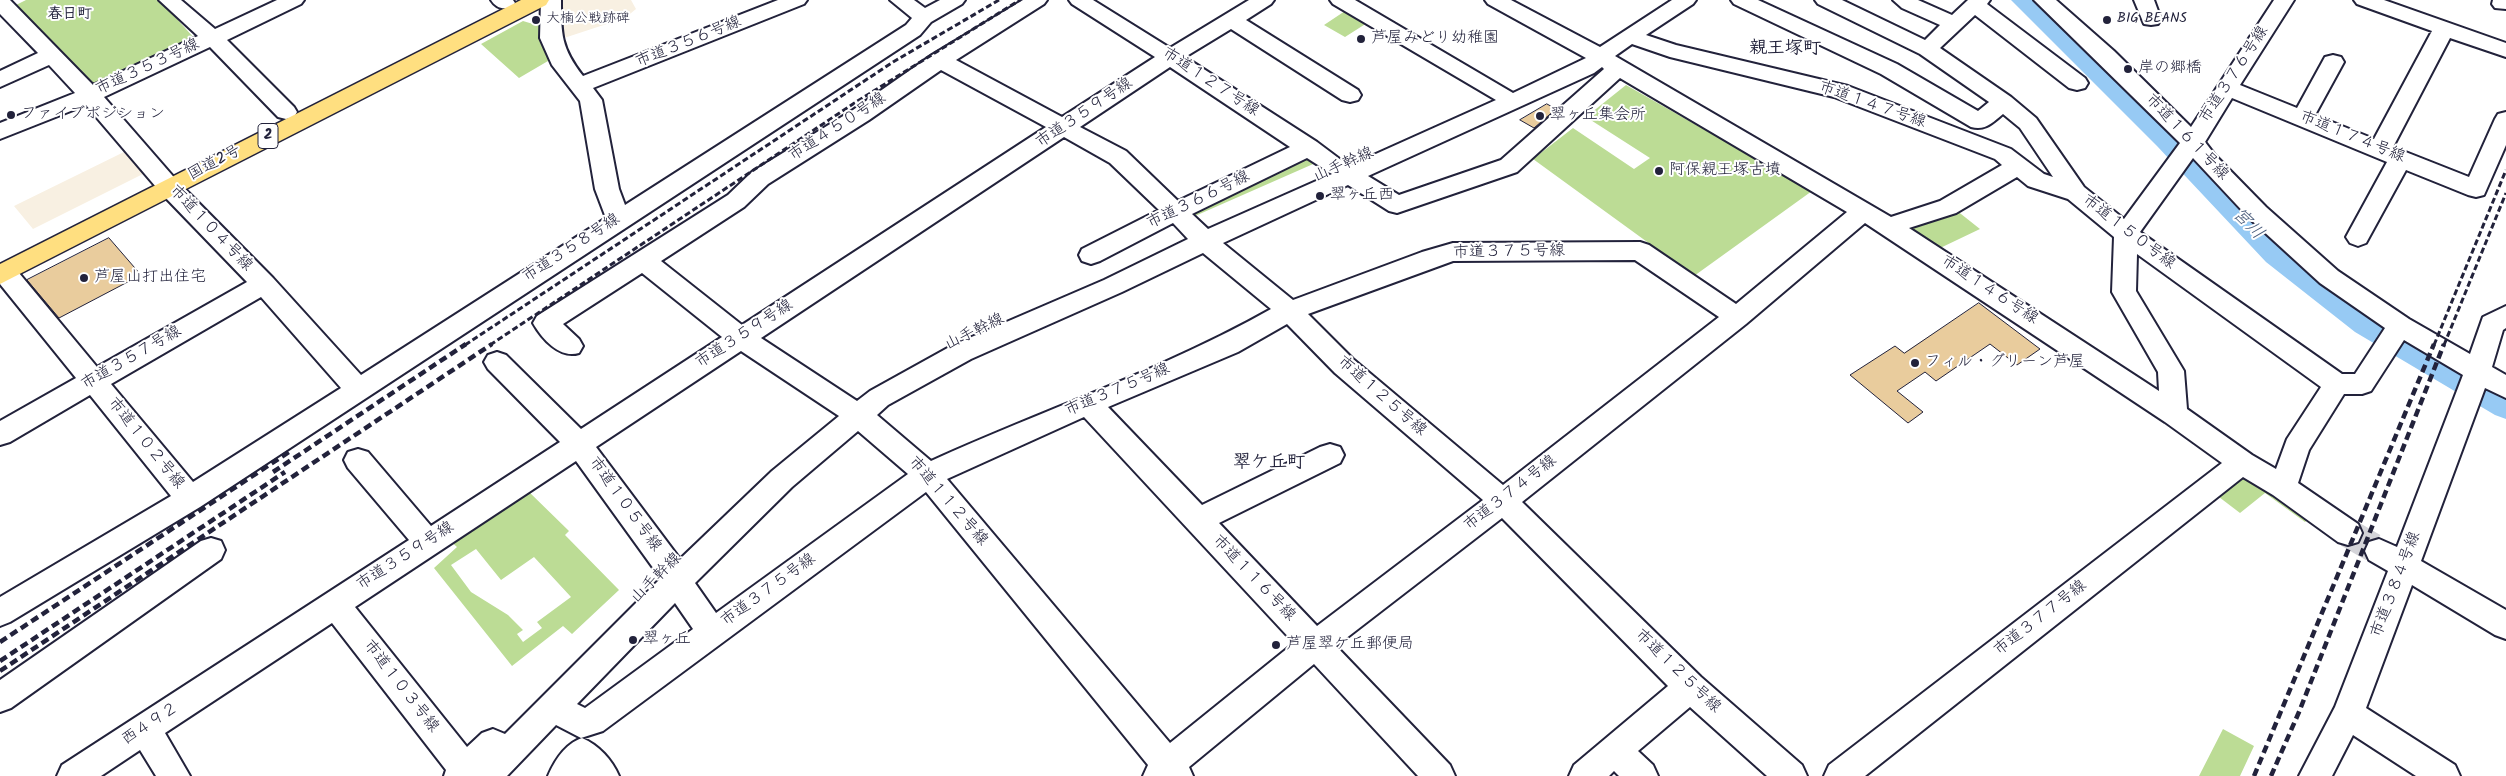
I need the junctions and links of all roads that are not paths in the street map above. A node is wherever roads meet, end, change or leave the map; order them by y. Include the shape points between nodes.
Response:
1 (169, 0) edge
2 (294, 0) edge
3 (538, 0) edge
4 (551, 0) edge
5 (797, 0) edge
6 (900, 0) edge
7 (955, 0) edge
8 (1037, 0) edge
9 (1079, 0) edge
10 (1264, 0) edge
11 (1340, 0) edge
12 (1495, 0) edge
13 (1686, 0) edge
14 (1741, 0) edge
15 (1825, 0) edge
16 (1903, 0) edge
17 (2044, 0) edge
18 (2284, 0) edge
19 (2364, 0) edge
20 (506, 1) edge
21 (1978, 1) edge
22 (0, 2) edge
23 (924, 17) junction
24 (1231, 20) junction
25 (1954, 24) junction
26 (2444, 29) junction
27 (1629, 36) junction
28 (213, 38) junction
29 (1927, 49) junction
30 (2506, 50) edge
31 (52, 55) junction
32 (1170, 57) junction
33 (940, 60) junction
34 (2332, 62) dead end
35 (1608, 63) junction
36 (0, 80) edge
37 (2077, 83) dead end
38 (581, 85) junction
39 (2227, 88) junction
40 (90, 95) junction
41 (1350, 95) dead end
42 (1504, 95) junction
43 (2004, 102) junction
44 (286, 112) junction
45 (2302, 118) junction
46 (2506, 119) edge
47 (1065, 128) junction
48 (0, 131) edge
49 (1309, 147) junction
50 (2380, 150) junction
51 (2185, 151) junction
52 (2401, 158) junction
53 (2018, 166) junction
54 (1344, 172) junction
55 (165, 183) junction
56 (2076, 193) junction
57 (1864, 211) junction
58 (1175, 212) junction
59 (618, 220) junction
60 (1888, 226) junction
61 (2126, 234) junction
62 (1200, 236) junction
63 (2358, 237) dead end
64 (1091, 255) dead end
65 (644, 262) junction
66 (2, 269) edge
67 (264, 284) junction
68 (1289, 311) junction
69 (2506, 316) edge
70 (1736, 317) junction
71 (2395, 334) junction
72 (741, 338) junction
73 (570, 346) dead end
74 (497, 362) dead end
75 (95, 381) junction
76 (2474, 382) junction
77 (2337, 384) junction
78 (2506, 388) edge
79 (359, 390) junction
80 (1088, 404) junction
81 (852, 411) junction
82 (2174, 414) junction
83 (0, 434) edge
84 (578, 443) junction
85 (1330, 455) dead end
86 (358, 460) dead end
87 (2242, 463) junction
88 (928, 475) junction
89 (2283, 487) junction
90 (190, 499) junction
91 (1503, 501) junction
92 (1197, 521) junction
93 (2348, 532) tunnel mouth
94 (428, 543) junction
95 (211, 550) dead end
96 (2379, 552) tunnel mouth
97 (2404, 566) junction
98 (673, 574) junction
99 (335, 604) junction
100 (0, 613) edge
101 (2506, 626) edge
102 (712, 632) junction
103 (1316, 644) junction
104 (229, 673) joint
105 (1690, 687) junction
106 (0, 698) edge
107 (552, 707) junction
108 (2348, 714) junction
109 (145, 729) junction
110 (1615, 751) junction
111 (1168, 772) edge
112 (471, 774) edge
113 (73, 776) edge
114 (174, 776) edge
115 (564, 776) edge
116 (603, 776) edge
117 (1439, 776) edge
118 (1585, 776) edge
119 (1642, 776) edge
120 (1791, 776) edge
121 (1840, 776) edge
122 (2315, 776) edge
123 (2444, 776) edge

1 - 28 street
2 - 28 street, 市道３５３号線
3 - 55 highway, 国道2号 / 2
4 - 38 street via 551,38 563,65
5 - 38 street, 市道３５６号線
6 - 23 street
7 - 23 street, 市道３５８号線
8 - 33 street, 市道４５０号線
9 - 32 street, 市道１２７号線
10 - 24 street, 市道３５９号線
11 - 42 street
12 - 35 street, 市道１４６号線
13 - 27 street, 山手幹線
14 - 43 street via 1889,69 1980,122
15 - 29 street, 市道１５０号線
16 - 25 street via 1917,10 1938,14
17 - 51 street, 市道１６１号線 via 2106,56
18 - 39 street, 市道３７６号線
19 - 26 street
20 - 44 highway, 国道2号 / 2
21 - 25 street
21 - 37 street
22 - 31 street, 市道１０４号線
23 - 59 street, 市道３５８号線 via 913,30
24 - 32 street, 市道３５９号線
24 - 41 street
25 - 29 street
26 - 30 street
26 - 50 street
27 - 35 street, 山手幹線
27 - 53 street, 市道１４７号線 via 1670,50 1840,91 2003,154
28 - 40 street, 市道３５３号線
28 - 44 street
29 - 43 street, 市道１５０号線
31 - 36 street
31 - 40 street, 市道１０４号線
32 - 47 street, 市道３５９号線
32 - 49 street, 市道１２７号線
33 - 47 street, 市道１２５号線
33 - 65 street, 市道４５０号線 via 861,116 760,178 736,202
34 - 45 street
35 - 42 street, 山手幹線 via 1576,61
35 - 54 street, 山手幹線 via 1586,68
35 - 54 street, 市道１２７号線 via 1509,166 1397,205
35 - 57 street, 市道１４６号線
38 - 59 street via 592,100 607,189
39 - 45 street, 市道１７４号線
39 - 51 street, 市道３７６号線
40 - 48 street, 市道３５３号線
40 - 55 street, 市道１０４号線
42 - 54 street, 山手幹線
43 - 56 street, 市道１５０号線 via 2028,123
44 - 55 highway, 国道2号 / 2 via 185,163
45 - 50 street, 市道１７４号線
46 - 52 street, 市道１７４号線 via 2476,189
47 - 58 street, 市道１２５号線 via 1118,156
47 - 72 street, 市道３５９号線
49 - 54 street, 市道１２７号線
49 - 58 street, 市道３６６号線
50 - 52 street, 市道１７４号線
51 - 61 street, 市道３７６号線
51 - 71 street, 市道１６１号線 via 2207,161 2258,213
52 - 63 street
53 - 56 street, 市道１４７号線 via 2036,180
53 - 60 street via 1948,206
54 - 62 street, 山手幹線
55 - 66 highway, 国道2号 / 2
55 - 67 street, 市道１０４号線
56 - 61 street, 市道１５０号線
57 - 60 street, 市道１４６号線
57 - 70 street, 市道３７４号線
58 - 62 street, 市道１２５号線
58 - 64 street, 市道３６６号線
59 - 79 street, 市道３５８号線
60 - 82 street, 市道１４６号線
61 - 77 street, 市道１５０号線
61 - 82 street via 2124,292 2171,371
62 - 68 street, 市道１２５号線
62 - 81 street, 山手幹線 via 1113,286 962,352
65 - 72 street, 市道１１２号線
65 - 73 street via 546,322
66 - 75 street, 市道１０２号線
67 - 75 street, 市道３５７号線
67 - 79 street, 市道１０４号線
68 - 70 street, 市道３７５号線 via 1453,252 1640,251
68 - 80 street, 市道３７５号線 via 1230,345
68 - 91 street, 市道１２５号線 via 1344,366
69 - 76 street, 市道３８４号線 via 2492,324
70 - 91 street, 市道３７４号線
71 - 76 street, 市道１６１号線
71 - 77 street via 2362,384
72 - 81 street, 市道１１２号線
72 - 84 street, 市道３５９号線
74 - 84 street, 市道１０５号線
75 - 83 street, 市道３５７号線
75 - 90 street, 市道１０２号線
76 - 78 street, 市道１６１号線
76 - 97 street, 市道３８４号線
77 - 89 street via 2297,447
79 - 90 street, 市道３５８号線
80 - 88 street, 市道３７５号線
80 - 92 street, 市道１１６号線
81 - 88 street, 市道１１２号線
81 - 98 street, 山手幹線 via 782,479
82 - 87 street, 市道１４６号線
84 - 94 street, 市道３５９号線
84 - 98 street, 市道１０５号線
85 - 92 street
86 - 94 street
87 - 89 street, 市道１４６号線
87 - 121 street, 市道３７７号線
88 - 102 street, 市道３７５号線
88 - 111 street, 市道１１２号線
89 - 93 street, 市道１４６号線
90 - 100 street, 市道３５８号線
91 - 103 street, 市道３７４号線
91 - 105 street, 市道１２５号線
92 - 103 street, 市道１１６号線
94 - 99 street, 市道３５９号線
95 - 106 street
96 - 97 street
97 - 101 street
97 - 108 street, 市道３８４号線
98 - 102 street, 市道１０５号線
98 - 107 street, 山手幹線
98 - 112 street, 山手幹線
99 - 104 street, 市道３５９号線
99 - 112 street, 市道１０３号線
102 - 107 street, 市道３７５号線 via 592,721 581,723
103 - 111 street, 市道３７４号線
103 - 117 street, 市道１１６号線
104 - 109 street, 西４９２
105 - 110 street
105 - 120 street, 市道１２５号線
107 - 112 street, 山手幹線
108 - 122 street, 市道３８４号線
108 - 123 street
109 - 113 street, 西４９２
109 - 114 street
110 - 118 street
110 - 119 street
115 - 116 street via 582,753

